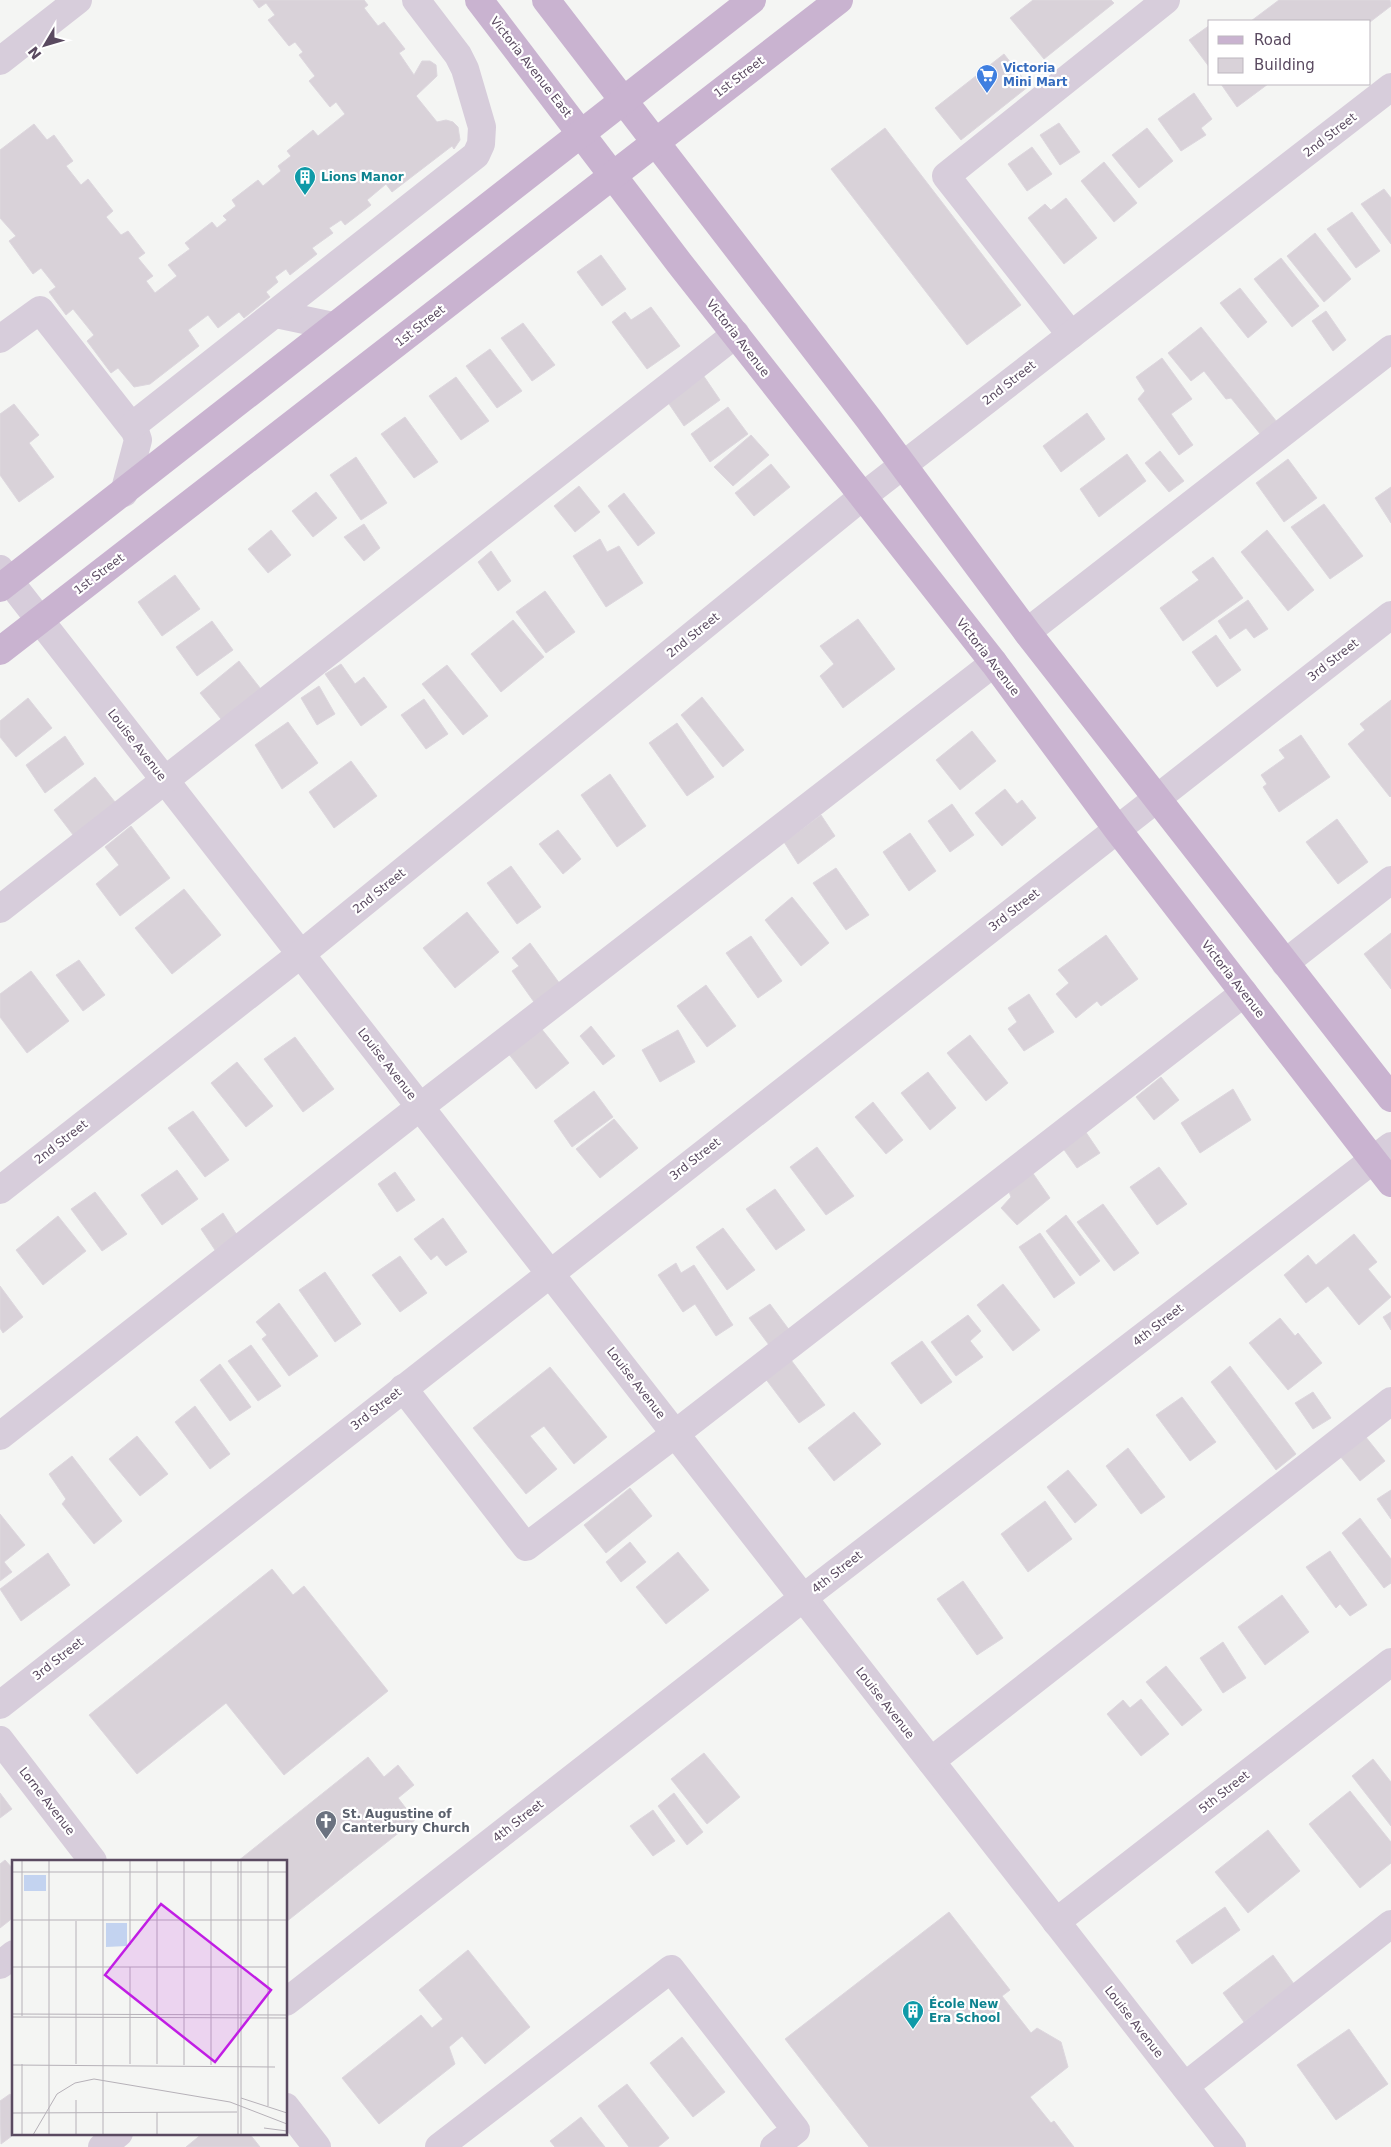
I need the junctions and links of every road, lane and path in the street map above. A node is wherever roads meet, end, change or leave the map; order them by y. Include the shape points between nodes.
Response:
1 (78, 0) edge
2 (416, 0) edge
3 (479, 0) edge
4 (546, 0) edge
5 (752, 0) edge
6 (839, 0) edge
7 (1166, 0) edge
8 (0, 61) edge
9 (1391, 87) edge
10 (623, 101) junction
11 (582, 133) junction
12 (655, 142) junction
13 (613, 175) junction
14 (276, 314) junction
15 (333, 326) junction
16 (736, 334) junction
17 (1071, 336) junction
18 (0, 339) edge
19 (1391, 349) edge
20 (132, 426) junction
21 (904, 466) junction
22 (124, 493) junction
23 (862, 497) junction
24 (3, 579) edge
25 (1391, 615) edge
26 (40, 620) junction
27 (1027, 632) junction
28 (0, 651) edge
29 (994, 663) junction
30 (165, 781) junction
31 (1155, 798) junction
32 (1117, 829) junction
33 (1391, 880) edge
34 (0, 909) edge
35 (301, 954) junction
36 (1285, 963) junction
37 (1244, 993) junction
38 (1391, 1098) edge
39 (420, 1107) junction
40 (1382, 1153) edge
41 (1391, 1183) edge
42 (0, 1190) edge
43 (549, 1273) junction
44 (403, 1388) junction
45 (1391, 1401) edge
46 (675, 1434) junction
47 (0, 1436) edge
48 (803, 1598) junction
49 (1391, 1662) edge
50 (0, 1705) edge
51 (0, 1740) edge
52 (931, 1761) junction
53 (93, 1860) edge
54 (1056, 1922) junction
55 (1391, 1924) edge
56 (12, 1956) edge
57 (0, 1965) edge
58 (288, 2000) edge
59 (1185, 2086) junction
60 (288, 2111) edge
61 (118, 2134) edge
62 (102, 2147) edge
63 (317, 2147) edge
64 (440, 2147) edge
65 (774, 2147) edge
66 (1232, 2147) edge

1 - 8 street
2 - 14 street via 462,61 482,127 481,144 476,155 466,164
3 - 11 main road, Victoria Avenue East
4 - 10 main road
5 - 10 main road
6 - 12 main road, 1st Street
7 - 17 street via 946,176
9 - 17 street, 2nd Street
10 - 11 main road
10 - 12 main road
11 - 13 main road, Victoria Avenue
11 - 15 main road
12 - 13 main road, 1st Street
12 - 21 main road
13 - 16 main road, Victoria Avenue
13 - 26 main road, 1st Street
14 - 15 street
14 - 20 street
15 - 22 main road
16 - 23 main road, Victoria Avenue
16 - 30 street
17 - 21 street, 2nd Street
18 - 20 street via 40,310
19 - 27 street
20 - 22 street via 138,440
21 - 23 street, 2nd Street
21 - 27 main road
22 - 24 main road
23 - 29 main road, Victoria Avenue
23 - 35 street, 2nd Street
24 - 26 street, Louise Avenue
25 - 31 street, 3rd Street
26 - 28 main road, 1st Street
26 - 30 street, Louise Avenue
27 - 31 main road
29 - 32 main road, Victoria Avenue
29 - 39 street
30 - 34 street
30 - 35 street, Louise Avenue
31 - 32 street, 3rd Street
31 - 36 main road
32 - 37 main road, Victoria Avenue
32 - 43 street, 3rd Street
33 - 36 street
35 - 39 street, Louise Avenue
35 - 42 street, 2nd Street
36 - 38 main road
37 - 40 main road, Victoria Avenue
37 - 46 street
39 - 43 street, Louise Avenue
39 - 47 street
40 - 41 main road, Victoria Avenue
40 - 48 street, 4th Street
43 - 44 street, 3rd Street
43 - 46 street, Louise Avenue
44 - 46 street via 526,1547
44 - 50 street, 3rd Street
45 - 52 street
46 - 48 street, Louise Avenue
48 - 52 street, Louise Avenue
48 - 58 street, 4th Street
49 - 54 street, 5th Street
51 - 53 street, Lorne Avenue
52 - 54 street, Louise Avenue
54 - 59 street, Louise Avenue
55 - 59 street
56 - 57 street
59 - 66 street, Louise Avenue
60 - 63 street
61 - 62 street
64 - 65 street via 671,1969 796,2130

